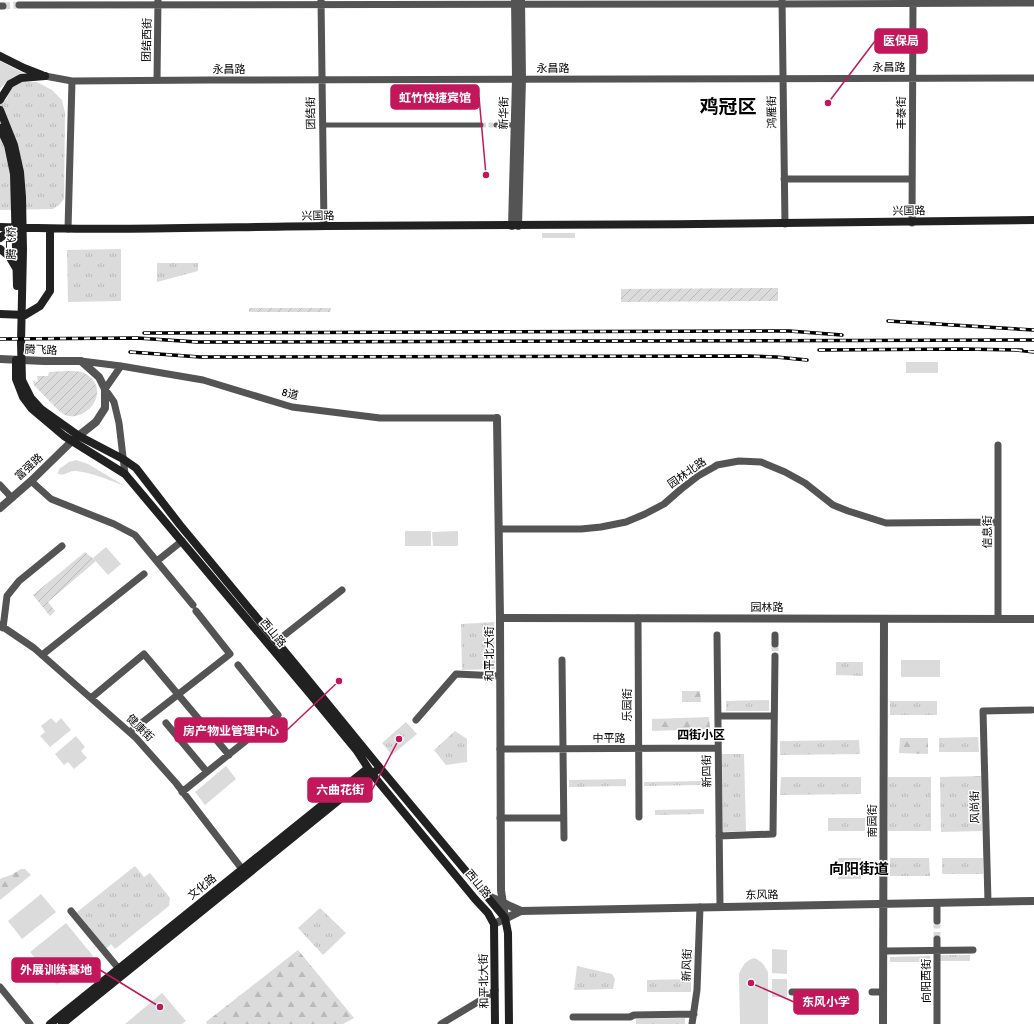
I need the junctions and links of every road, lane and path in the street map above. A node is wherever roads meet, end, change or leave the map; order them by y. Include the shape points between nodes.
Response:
1 (1018, 1) edge
2 (321, 2) edge
3 (518, 2) edge
4 (643, 2) edge
5 (782, 2) edge
6 (913, 2) edge
7 (1034, 2) edge
8 (158, 3) edge
9 (19, 5) tunnel mouth
10 (0, 56) edge
11 (45, 76) junction
12 (783, 78) junction
13 (912, 78) junction
14 (1034, 78) edge
15 (519, 79) junction
16 (157, 80) junction
17 (322, 80) junction
18 (72, 82) junction
19 (0, 100) edge
20 (0, 110) edge
21 (322, 125) junction
22 (480, 125) tunnel mouth
23 (496, 125) tunnel mouth
24 (515, 125) junction
25 (0, 128) edge
26 (912, 178) junction
27 (784, 179) junction
28 (22, 218) junction
29 (1034, 220) edge
30 (912, 222) junction
31 (785, 224) junction
32 (16, 225) junction
33 (324, 226) junction
34 (515, 226) junction
35 (0, 227) edge
36 (50, 229) junction
37 (68, 229) junction
38 (0, 238) edge
39 (0, 249) edge
40 (16, 268) junction
41 (22, 280) junction
42 (0, 314) edge
43 (0, 359) edge
44 (81, 361) junction
45 (121, 366) junction
46 (19, 380) junction
47 (105, 389) junction
48 (498, 418) joint
49 (75, 438) junction
50 (998, 445) dead end
51 (123, 459) junction
52 (125, 474) junction
53 (31, 481) junction
54 (0, 484) edge
55 (12, 498) junction
56 (0, 508) edge
57 (998, 522) junction
58 (499, 529) junction
59 (182, 541) junction
60 (62, 546) dead end
61 (157, 561) junction
62 (144, 574) dead end
63 (342, 590) dead end
64 (500, 618) junction
65 (638, 618) junction
66 (884, 619) junction
67 (998, 619) junction
68 (1034, 619) edge
69 (2, 627) edge
70 (717, 635) dead end
71 (775, 635) dead end
72 (277, 641) junction
73 (775, 644) tunnel mouth
74 (42, 655) junction
75 (775, 656) tunnel mouth
76 (562, 660) dead end
77 (238, 665) dead end
78 (500, 676) junction
79 (178, 695) junction
80 (91, 698) junction
81 (1032, 710) dead end
82 (718, 716) junction
83 (774, 716) junction
84 (416, 720) dead end
85 (166, 723) dead end
86 (130, 732) junction
87 (718, 748) junction
88 (500, 749) junction
89 (563, 749) junction
90 (638, 749) junction
91 (229, 755) junction
92 (380, 768) junction
93 (370, 771) junction
94 (207, 772) junction
95 (182, 792) junction
96 (639, 817) dead end
97 (500, 818) junction
98 (563, 818) junction
99 (719, 836) junction
100 (564, 838) dead end
101 (239, 874) junction
102 (1034, 901) edge
103 (988, 902) junction
104 (937, 903) junction
105 (882, 904) junction
106 (700, 907) junction
107 (720, 907) junction
108 (496, 908) junction
109 (521, 910) junction
110 (71, 911) dead end
111 (505, 918) junction
112 (937, 921) tunnel mouth
113 (494, 924) junction
114 (937, 939) tunnel mouth
115 (973, 950) dead end
116 (887, 951) dead end
117 (937, 951) junction
118 (119, 969) junction
119 (0, 987) edge
120 (495, 990) junction
121 (792, 992) dead end
122 (854, 992) dead end
123 (872, 992) dead end
124 (883, 992) junction
125 (694, 1014) junction
126 (572, 1017) dead end
127 (30, 1024) edge
128 (50, 1024) edge
129 (62, 1024) edge
130 (441, 1024) edge
131 (495, 1024) edge
132 (509, 1024) edge
133 (692, 1024) edge
134 (883, 1024) edge
135 (937, 1024) edge

1 - 6 street
1 - 7 street
2 - 3 street
2 - 8 street
2 - 17 street, 团结街
3 - 4 street
3 - 15 street, 新华街
4 - 5 street
5 - 6 street
5 - 12 street, 鸿雁街
6 - 13 street, 丰泰街
8 - 9 street
8 - 16 street, 团结西街
10 - 11 main road
11 - 18 street, 永昌路
11 - 19 main road via 21,78 10,84
12 - 13 street, 永昌路
12 - 15 street, 永昌路
12 - 27 street, 鸿雁街
13 - 14 street, 永昌路
13 - 26 street, 丰泰街
15 - 17 street, 永昌路
15 - 24 street, 新华街
15 - 34 street, 新华街
16 - 17 street, 永昌路
16 - 18 street, 永昌路
17 - 21 street, 团结街
18 - 37 street
20 - 28 main road, 腾飞桥 via 14,145 20,172
21 - 22 street
21 - 33 street, 团结街
23 - 24 street
24 - 34 street, 新华街
25 - 32 main road, 腾飞桥 via 8,146 14,174
26 - 27 street
26 - 30 street, 丰泰街
27 - 31 street, 鸿雁街
28 - 32 main road
28 - 41 main road, 腾飞桥
29 - 30 main road, 兴国路
30 - 31 main road, 兴国路
31 - 34 main road, 兴国路
32 - 38 main road
32 - 40 main road, 腾飞桥
33 - 34 main road, 兴国路
33 - 37 main road, 兴国路
35 - 36 main road, 兴国路
36 - 37 main road, 兴国路
36 - 42 main road via 50,290 40,306 25,315
39 - 40 main road via 9,256
40 - 41 main road
40 - 46 main road, 腾飞桥
41 - 46 main road, 腾飞桥
43 - 44 street, 腾飞路
44 - 45 street, 8道
44 - 47 street via 99,377
45 - 47 street
45 - 48 street, 8道 via 203,380 292,407 380,418
46 - 49 main road, 西山路 via 23,397 32,409 64,436
47 - 49 street, 富强路 via 105,408 96,422
47 - 51 street via 114,402
48 - 58 street, 和平北大街
49 - 51 main road, 西山路
49 - 52 main road, 西山路
49 - 53 street, 富强路
50 - 57 street, 信息街
51 - 52 street
51 - 72 main road, 西山路 via 136,468
52 - 59 main road, 西山路
53 - 55 street, 富强路
53 - 61 street via 51,499 131,532
54 - 55 street
55 - 56 street, 富强路
57 - 58 street, 园林北路 via 886,523 833,505 805,482 785,472 761,462 740,461 717,465 698,476 664,504 626,522 601,527
57 - 67 street, 信息街
58 - 64 street, 和平北大街
59 - 61 street
59 - 93 main road, 西山路
60 - 69 street via 19,581 7,596
61 - 79 street via 230,654
62 - 74 street
63 - 72 street
64 - 65 street, 园林路
64 - 78 street, 和平北大街
65 - 66 street, 园林路
65 - 90 street, 乐园街
66 - 67 street, 园林路
66 - 105 street, 南园街
67 - 68 street, 园林路
69 - 74 street, 健康街
70 - 82 street, 新四街
71 - 73 street
72 - 92 main road, 西山路
74 - 80 street, 健康街
75 - 83 street
76 - 89 street
77 - 91 street via 278,715
78 - 84 street via 456,674
78 - 88 street, 和平北大街
79 - 80 street via 144,654
79 - 86 street
79 - 91 street
80 - 86 street, 健康街
81 - 103 street, 风尚街 via 983,712
82 - 83 street
82 - 87 street, 新四街
83 - 99 street via 773,834
85 - 94 street
86 - 95 street, 健康街
87 - 90 street, 中平路
87 - 99 street, 新四街
88 - 89 street, 中平路
88 - 97 street, 和平北大街
89 - 90 street, 中平路
89 - 98 street
90 - 96 street, 乐园街
91 - 94 street
92 - 93 main road
92 - 108 main road, 西山路
93 - 101 main road, 文化路
93 - 108 main road, 西山路 via 471,894
94 - 95 street
95 - 101 street, 健康街
97 - 98 street
97 - 108 street, 和平北大街 via 501,890
98 - 100 street
99 - 107 street, 新四街
101 - 118 main road, 文化路
101 - 129 main road, 文化路
102 - 103 street, 东风路
103 - 104 street, 东风路
104 - 105 street, 东风路
104 - 112 street
105 - 107 street, 东风路
105 - 124 street, 南园街
106 - 107 street, 东风路
106 - 109 street, 东风路
106 - 125 street, 新风街
108 - 109 street
108 - 111 main road, 西山路
108 - 113 main road, 西山路
109 - 111 street, 东风路
110 - 118 street
111 - 113 street, 东风路
111 - 132 main road via 508,933
113 - 120 main road, 和平北大街
114 - 117 street, 向阳西街
115 - 117 street
116 - 117 street
117 - 135 street, 向阳西街
118 - 128 main road, 文化路
119 - 127 street
120 - 130 street
120 - 131 main road, 和平北大街
121 - 122 street
123 - 124 street
124 - 134 street, 南园街
125 - 126 street
125 - 133 street, 新风街

